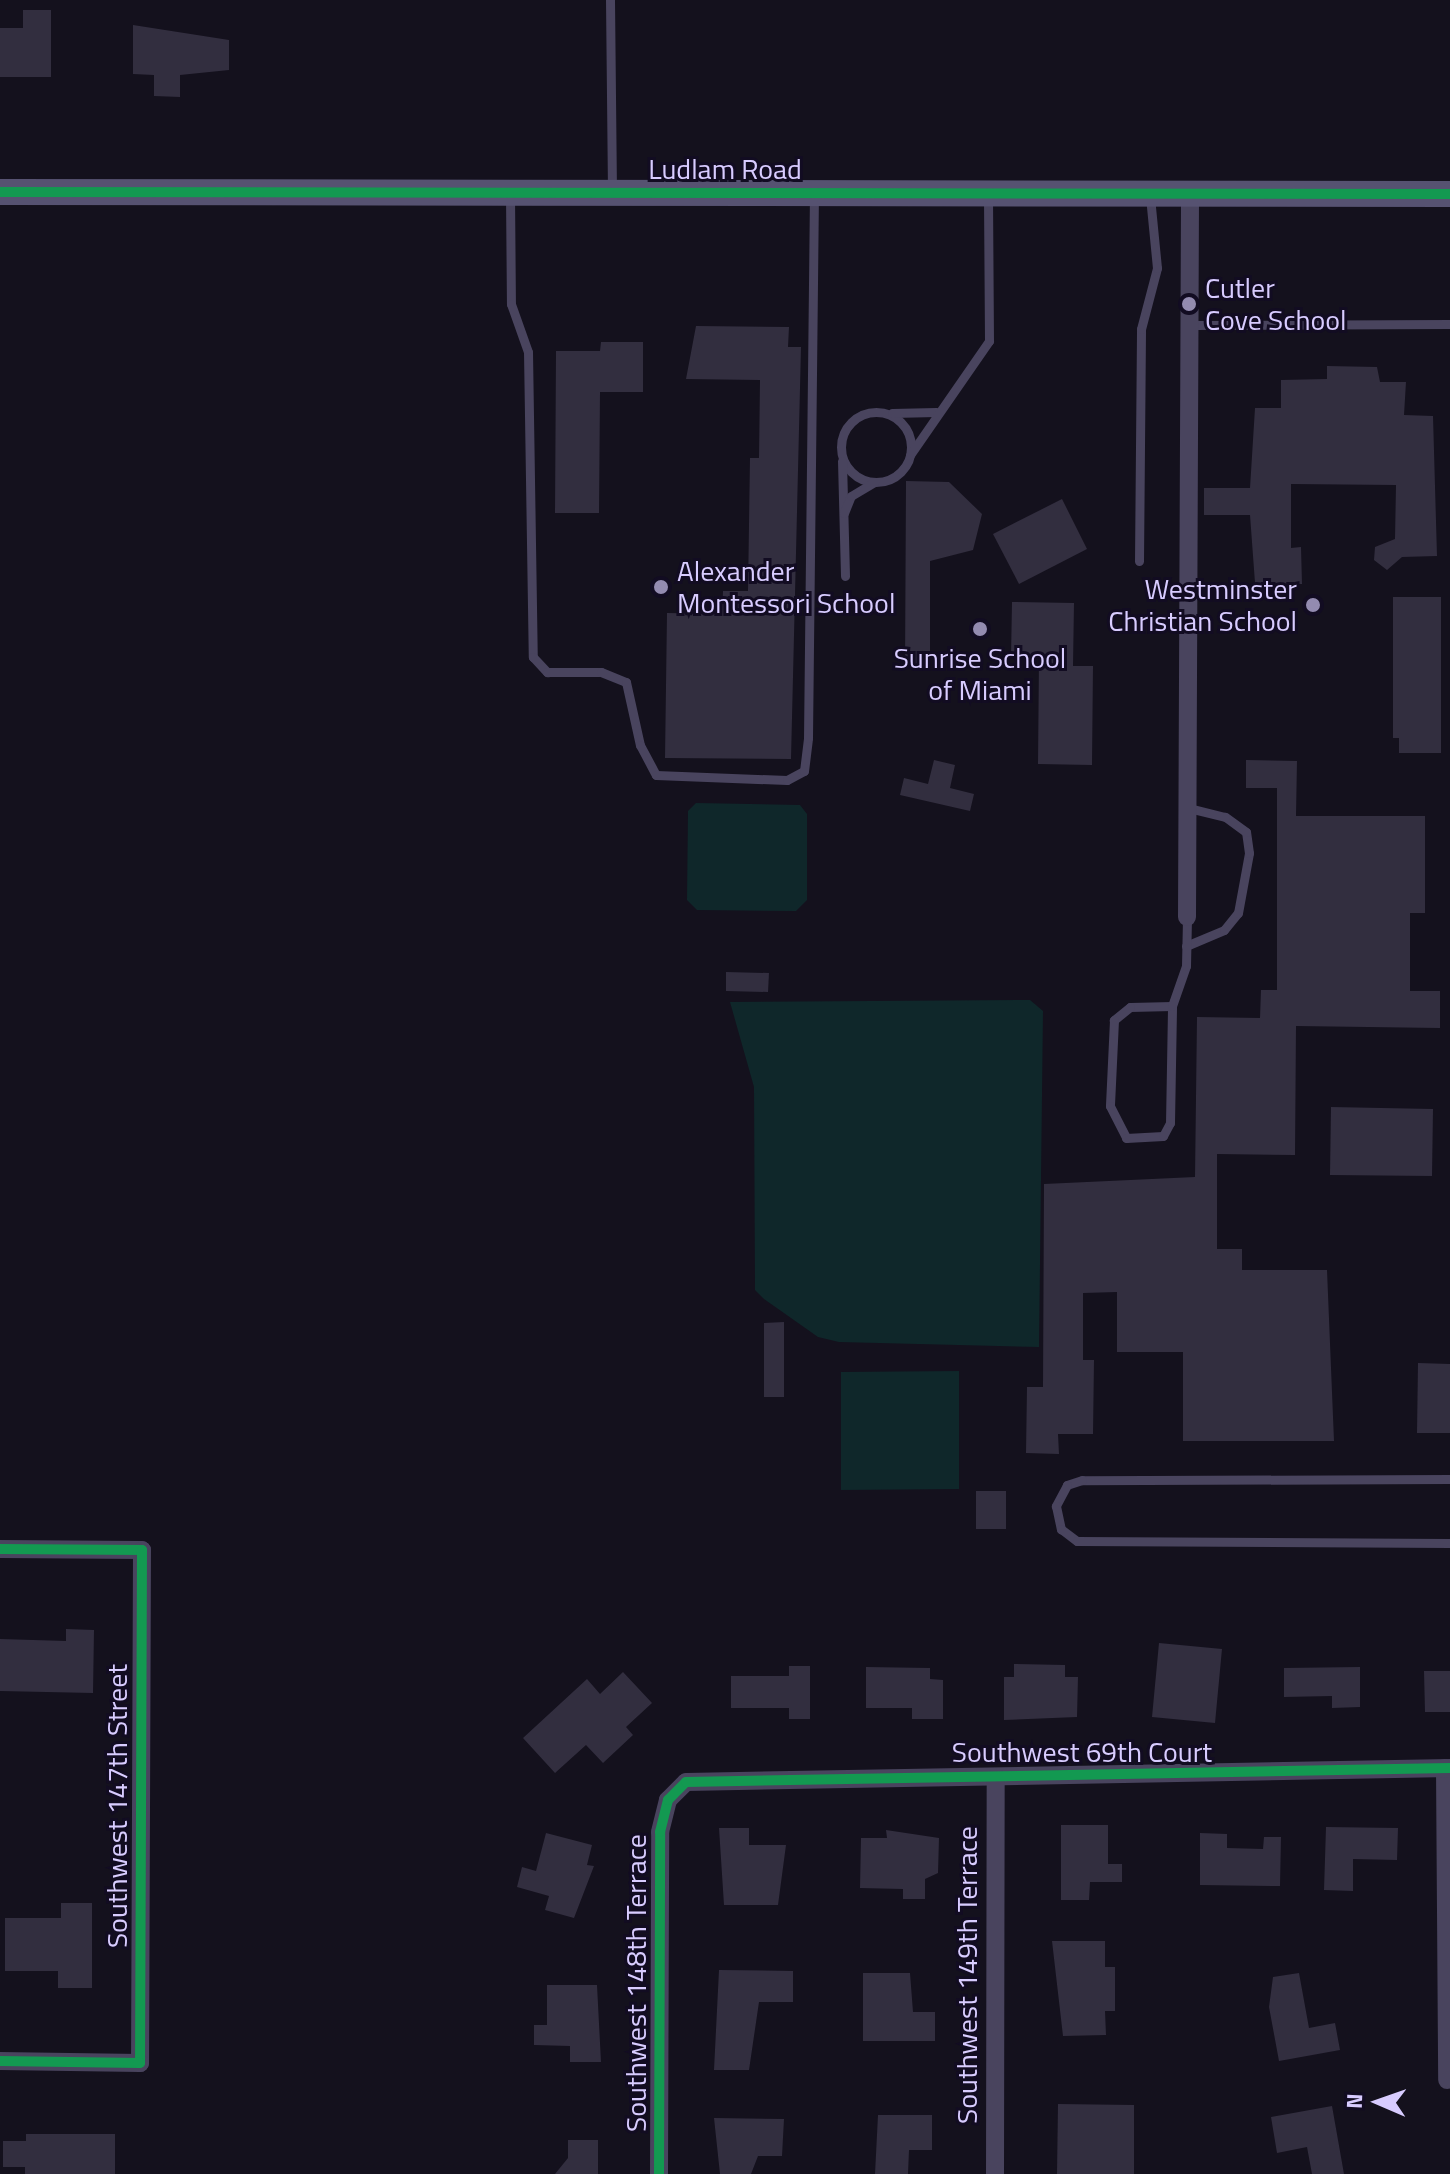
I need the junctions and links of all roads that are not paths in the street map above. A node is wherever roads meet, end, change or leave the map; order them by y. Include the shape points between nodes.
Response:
1 (610, 0) edge
2 (0, 192) edge
3 (510, 192) junction
4 (612, 193) junction
5 (814, 194) junction
6 (988, 194) junction
7 (1149, 194) junction
8 (1190, 194) junction
9 (1450, 194) edge
10 (1450, 324) edge
11 (1188, 325) junction
12 (882, 412) junction
13 (936, 412) junction
14 (842, 453) junction
15 (910, 455) junction
16 (875, 482) junction
17 (843, 516) junction
18 (1139, 561) dead end
19 (845, 576) dead end
20 (1189, 808) junction
21 (1187, 917) joint
22 (1186, 946) junction
23 (1172, 1006) junction
24 (1450, 1479) edge
25 (1450, 1543) edge
26 (0, 1549) edge
27 (1448, 1768) edge
28 (996, 1777) junction
29 (672, 1794) joint
30 (0, 2061) edge
31 (1447, 2080) dead end
32 (659, 2174) edge
33 (995, 2174) edge

1 - 4 lane
2 - 3 street, Ludlam Road
3 - 4 street, Ludlam Road
3 - 5 lane via 511,304 528,352 533,657 547,672 601,672 626,682 648,766 677,780 787,780 804,771
4 - 5 street, Ludlam Road
5 - 6 street, Ludlam Road
6 - 7 street, Ludlam Road
6 - 13 lane via 989,341
7 - 8 street, Ludlam Road
7 - 18 lane via 1157,268 1141,329
8 - 9 street, Ludlam Road
8 - 11 street
10 - 11 lane
11 - 20 street
12 - 13 lane
12 - 14 lane via 852,422
12 - 15 lane via 908,432
13 - 15 lane
14 - 16 lane via 853,474
14 - 17 lane
15 - 16 lane via 897,475
16 - 17 lane via 851,496
17 - 19 lane
20 - 21 street
20 - 22 lane via 1225,817 1246,832 1249,853 1238,913 1224,930
21 - 22 lane
22 - 23 lane
23 - 23 lane via 1130,1007 1114,1020 1110,1106 1126,1138 1163,1136 1170,1123
24 - 25 lane via 1082,1480 1067,1485 1056,1506 1061,1529 1077,1541
26 - 30 street, Southwest 147th Street via 142,1550 140,2063
27 - 28 street, Southwest 69th Court
27 - 31 street
28 - 29 street, Southwest 69th Court via 706,1777
28 - 33 street, Southwest 149th Terrace
29 - 32 street, Southwest 148th Terrace via 660,1832

